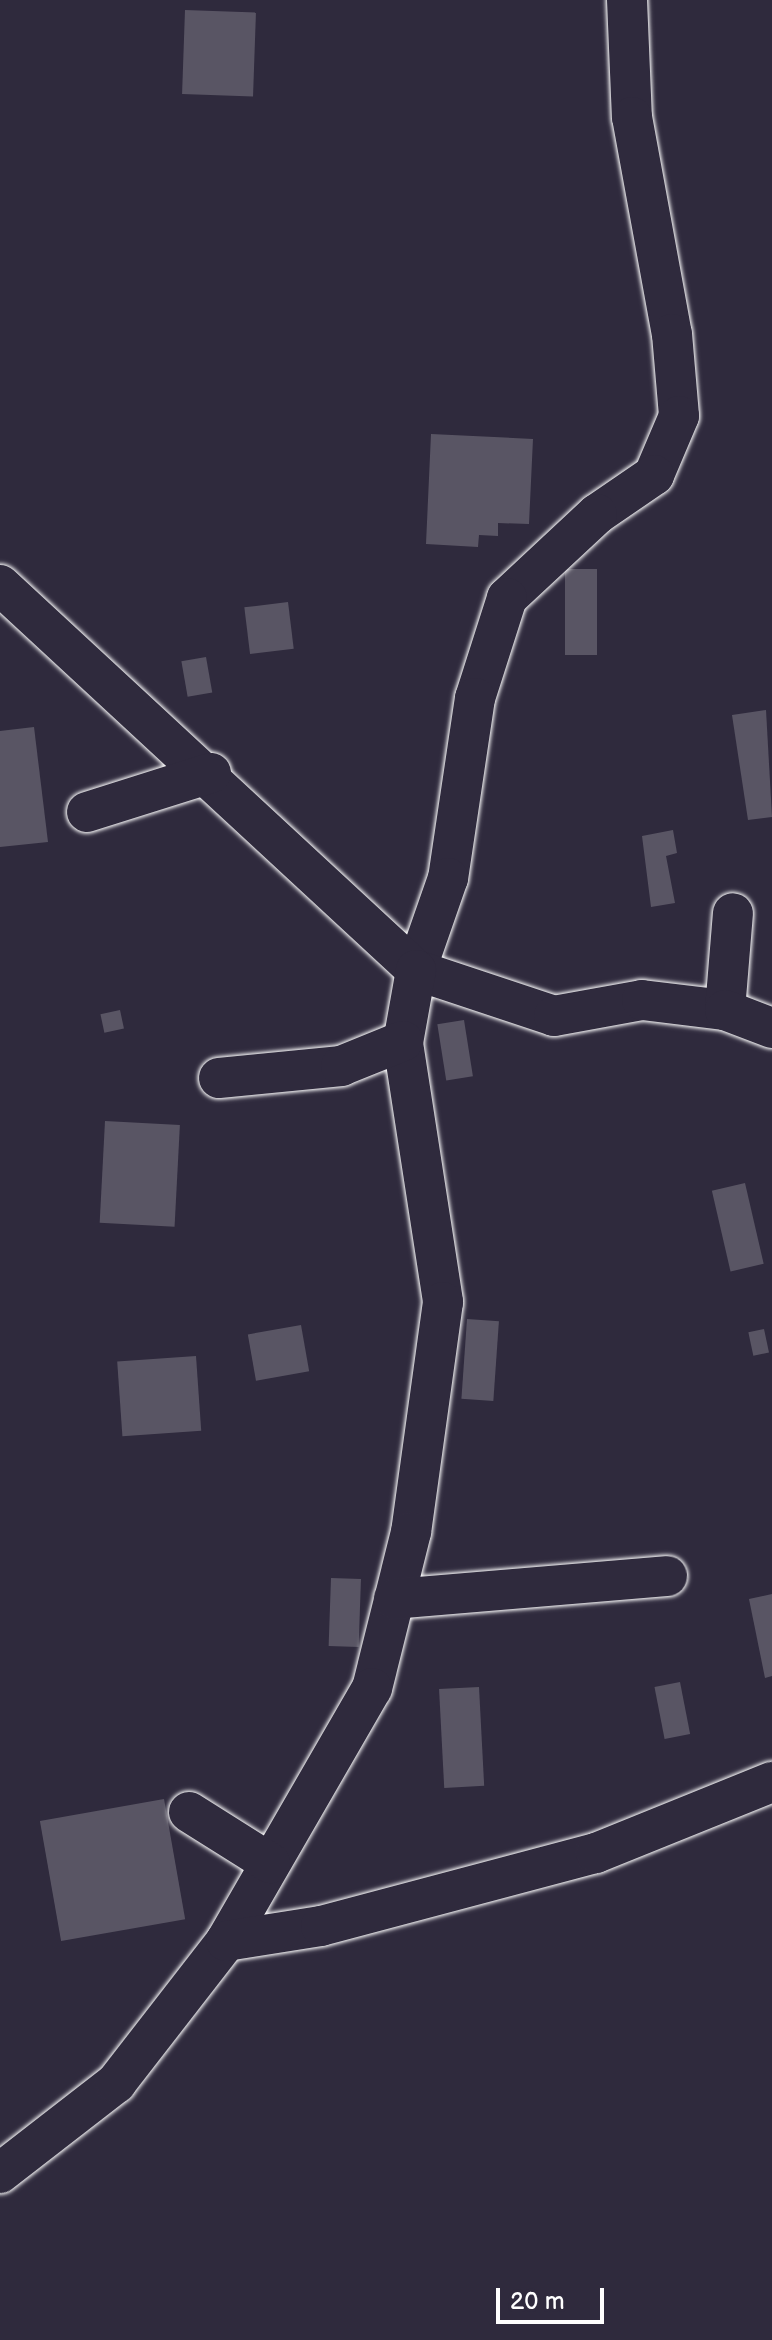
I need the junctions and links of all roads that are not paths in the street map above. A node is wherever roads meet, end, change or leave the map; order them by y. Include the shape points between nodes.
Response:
1 (627, 0) edge
2 (0, 585) edge
3 (211, 773) junction
4 (87, 812) dead end
5 (733, 913) dead end
6 (416, 970) junction
7 (725, 1010) junction
8 (772, 1028) edge
9 (403, 1041) junction
10 (219, 1078) dead end
11 (667, 1576) dead end
12 (394, 1599) junction
13 (772, 1782) edge
14 (189, 1812) dead end
15 (270, 1863) junction
16 (226, 1941) junction
17 (0, 2173) edge

1 - 6 street via 632,117 672,334 679,416 654,475 597,514 507,598 475,698 448,878
2 - 3 street
3 - 4 street
3 - 6 street
5 - 7 street
6 - 7 street via 554,1016 642,1000
6 - 9 street
7 - 8 street
9 - 10 street via 341,1066
9 - 12 street via 443,1302
11 - 12 street
12 - 15 street via 372,1688
13 - 16 street via 596,1853 321,1926
14 - 15 street
15 - 16 street
16 - 17 street via 116,2083

